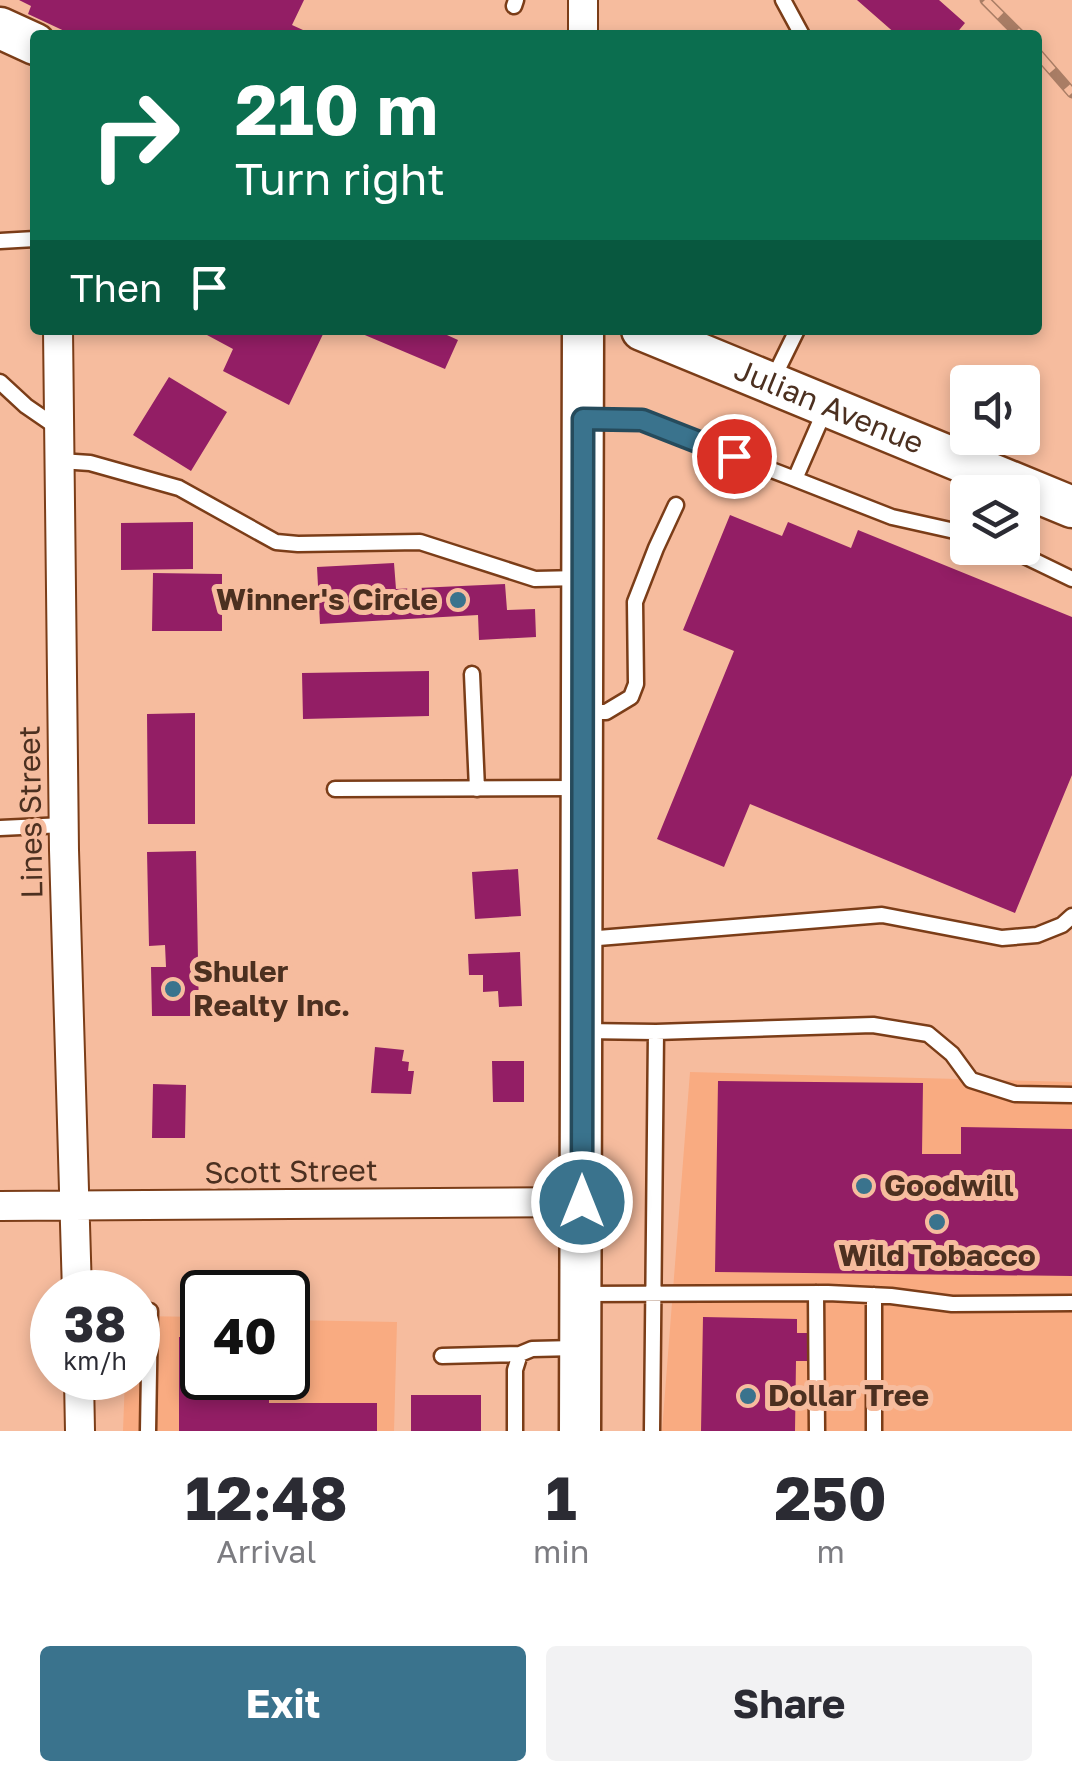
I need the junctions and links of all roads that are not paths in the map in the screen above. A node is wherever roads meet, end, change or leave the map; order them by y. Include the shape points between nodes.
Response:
1 (583, 0) edge
2 (783, 0) edge
3 (0, 28) edge
4 (583, 30) edge
5 (799, 30) edge
6 (30, 42) edge
7 (30, 240) edge
8 (0, 241) edge
9 (58, 335) edge
10 (583, 335) edge
11 (654, 335) edge
12 (795, 335) edge
13 (0, 382) edge
14 (771, 383) junction
15 (827, 406) junction
16 (583, 419) junction
17 (59, 429) junction
18 (60, 461) junction
19 (795, 479) junction
20 (676, 505) dead end
21 (1072, 507) edge
22 (950, 530) edge
23 (1040, 564) edge
24 (583, 578) junction
25 (1072, 579) edge
26 (472, 674) dead end
27 (583, 712) junction
28 (477, 788) junction
29 (582, 788) junction
30 (334, 789) dead end
31 (64, 825) junction
32 (0, 828) edge
33 (1072, 916) edge
34 (582, 939) junction
35 (582, 1031) junction
36 (656, 1032) junction
37 (1072, 1096) edge
38 (582, 1202) junction
39 (0, 1206) edge
40 (74, 1206) junction
41 (75, 1270) edge
42 (816, 1293) junction
43 (581, 1294) junction
44 (874, 1295) junction
45 (653, 1296) junction
46 (1072, 1304) edge
47 (581, 1348) junction
48 (520, 1354) junction
49 (442, 1356) dead end
50 (79, 1400) edge
51 (149, 1400) edge
52 (80, 1431) edge
53 (148, 1431) edge
54 (515, 1431) edge
55 (580, 1431) edge
56 (652, 1431) edge
57 (817, 1431) edge
58 (874, 1431) edge

1 - 4 street
2 - 5 lane
3 - 6 street
7 - 8 lane
9 - 17 street, Lines Street
10 - 16 street
11 - 14 street, Julian Avenue
12 - 14 lane
13 - 17 lane
14 - 15 street, Julian Avenue
15 - 19 lane
15 - 21 street, Julian Avenue
16 - 19 lane via 642,420
16 - 24 street
17 - 18 street, Lines Street
18 - 24 lane via 179,488 276,542 420,542 536,579
18 - 31 street, Lines Street
19 - 22 lane via 892,517
20 - 27 lane via 635,602 632,697 606,712
23 - 25 lane
24 - 27 street
26 - 28 lane
27 - 29 street
28 - 29 lane
28 - 30 lane
29 - 34 street
31 - 32 lane
31 - 40 street, Lines Street
33 - 34 lane via 1037,935 1002,938 882,914
34 - 35 street
35 - 36 lane
35 - 38 street
36 - 37 lane via 872,1024 928,1034 971,1080 1014,1094
36 - 45 lane
38 - 40 street, Scott Street
38 - 43 street
39 - 40 street, Scott Street
40 - 41 street, Lines Street
42 - 44 lane
42 - 45 lane
42 - 57 lane
43 - 45 lane
43 - 47 street
44 - 46 lane via 952,1304
44 - 58 lane
45 - 56 lane
47 - 48 lane
47 - 55 street
48 - 49 lane
48 - 54 lane
50 - 52 street
51 - 53 lane

